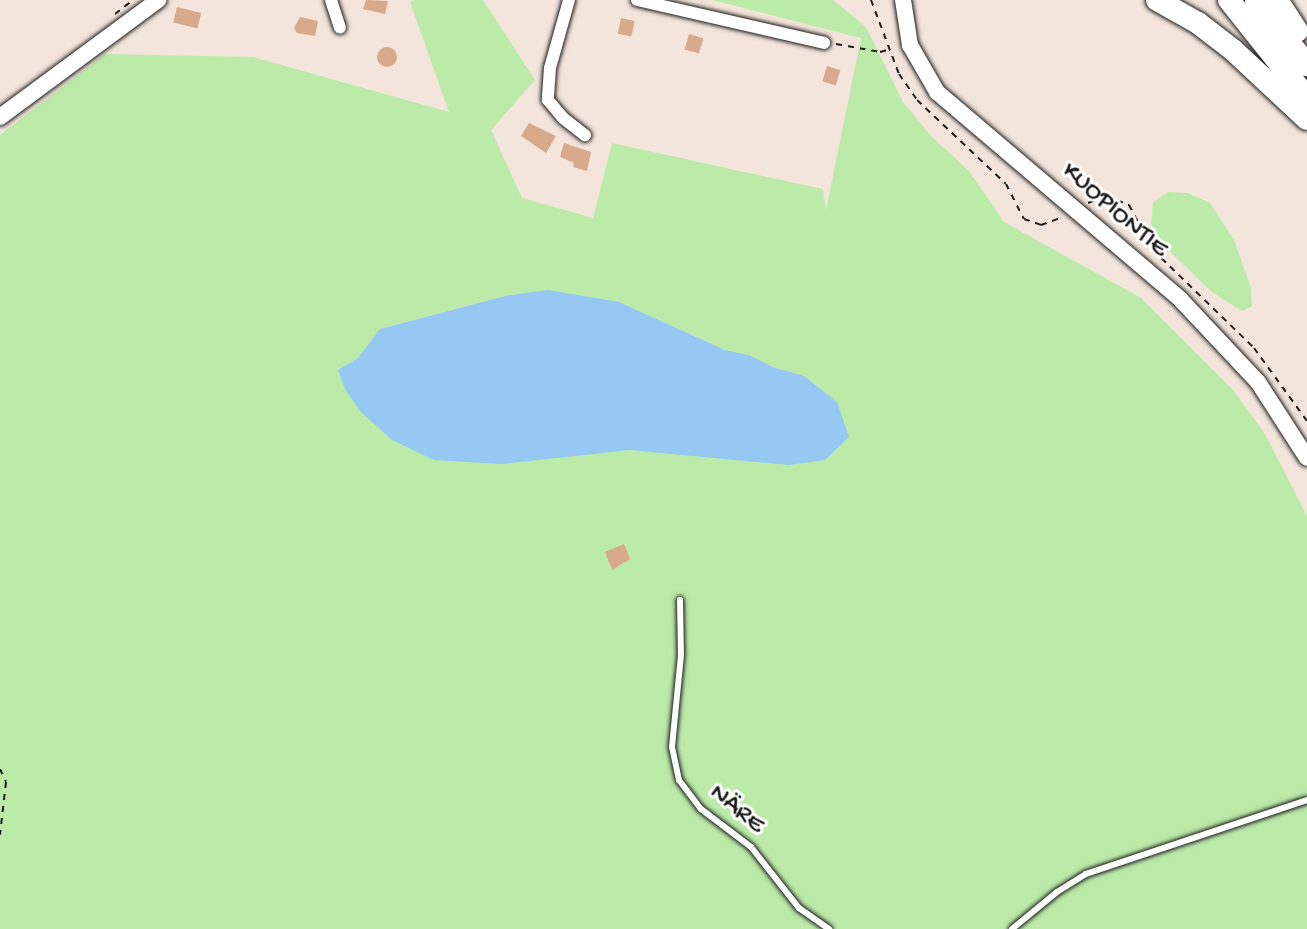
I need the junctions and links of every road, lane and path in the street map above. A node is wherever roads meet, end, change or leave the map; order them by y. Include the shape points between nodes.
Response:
1 (158, 0) edge
2 (331, 0) edge
3 (569, 0) edge
4 (637, 0) edge
5 (871, 0) edge
6 (903, 0) edge
7 (1157, 0) edge
8 (1229, 0) edge
9 (1256, 0) edge
10 (1277, 0) edge
11 (340, 28) dead end
12 (824, 43) joint
13 (1307, 45) edge
14 (889, 50) junction
15 (1307, 65) edge
16 (1307, 98) edge
17 (0, 117) edge
18 (1307, 119) edge
19 (585, 135) dead end
20 (1087, 203) dead end
21 (1066, 215) dead end
22 (1307, 421) edge
23 (1307, 458) edge
24 (680, 600) dead end
25 (0, 769) edge
26 (1307, 800) edge
27 (0, 835) edge
28 (829, 929) edge
29 (1012, 929) edge

1 - 17 street
2 - 11 street
3 - 19 street via 550,68 548,100
4 - 12 street
5 - 14 path
6 - 23 street, KUOPIONTIE via 910,45 937,92 1180,299 1258,382
7 - 18 highway via 1233,50
8 - 16 highway
9 - 15 highway
10 - 13 highway
12 - 14 path
14 - 21 path via 917,100 1006,184 1024,219 1041,225
20 - 22 path via 1106,196 1124,200 1153,250 1254,348
24 - 28 lane, NÄRE via 681,655 672,730 679,780 701,809 751,847 799,908
25 - 27 path via 6,782
26 - 29 lane via 1086,874

